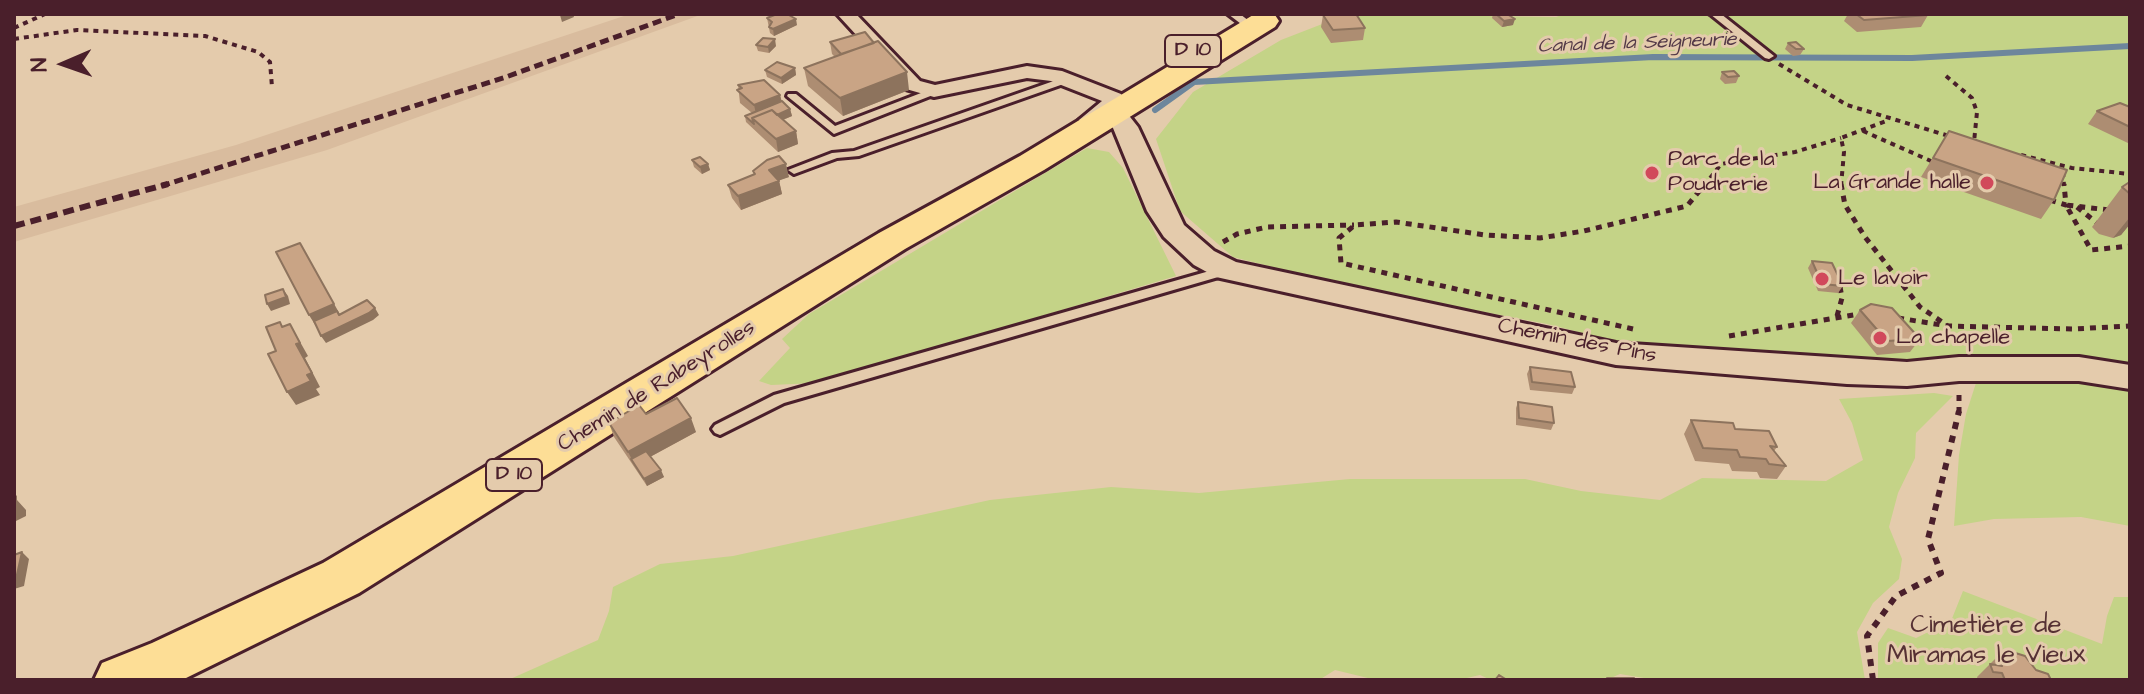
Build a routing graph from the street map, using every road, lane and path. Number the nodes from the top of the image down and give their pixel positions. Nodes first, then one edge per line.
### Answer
1 (45, 14) edge
2 (846, 14) edge
3 (1715, 14) edge
4 (1256, 21) edge
5 (14, 28) edge
6 (14, 39) edge
7 (1772, 58) joint
8 (1946, 76) dead end
9 (1068, 79) junction
10 (272, 87) dead end
11 (934, 91) junction
12 (792, 96) dead end
13 (1117, 108) junction
14 (1889, 120) junction
15 (1862, 130) junction
16 (1841, 138) junction
17 (1974, 142) junction
18 (1989, 146) edge
19 (2018, 154) edge
20 (1931, 161) edge
21 (2063, 166) junction
22 (794, 170) dead end
23 (2130, 174) edge
24 (2049, 200) edge
25 (2066, 205) junction
26 (2076, 206) junction
27 (2116, 211) dead end
28 (2097, 223) dead end
29 (1355, 225) junction
30 (892, 241) junction
31 (2130, 246) edge
32 (1199, 255) junction
33 (1227, 270) junction
34 (1838, 275) edge
35 (1867, 313) edge
36 (1837, 317) junction
37 (1893, 317) edge
38 (1948, 326) junction
39 (2130, 326) edge
40 (1640, 331) dead end
41 (1724, 336) dead end
42 (2130, 377) edge
43 (1959, 413) dead end
44 (720, 429) dead end
45 (121, 680) edge
46 (1873, 680) edge

1 - 5 path
2 - 11 street
3 - 7 lane
4 - 13 main road, Chemin de Rabeyrolles / D 10
4 - 13 main road, Chemin de Rabeyrolles / D 10
6 - 10 path
7 - 14 path
8 - 17 path
9 - 11 street
9 - 13 street
9 - 22 lane
11 - 12 lane
13 - 30 main road, Chemin de Rabeyrolles / D 10
13 - 30 main road, Chemin de Rabeyrolles / D 10
13 - 32 street, Chemin des Pins
14 - 15 path
14 - 17 path
15 - 16 path
15 - 20 path
16 - 29 path
16 - 38 path
17 - 18 path
19 - 21 path
21 - 23 path
21 - 25 path
24 - 25 path
25 - 26 path
25 - 31 path
26 - 27 path
26 - 28 path
29 - 32 path
29 - 40 path
30 - 45 main road, Chemin de Rabeyrolles / D 10
32 - 33 street, Chemin des Pins
33 - 42 street, Chemin des Pins
33 - 44 lane
34 - 36 path
35 - 36 path
36 - 41 path
37 - 38 path
38 - 39 path
43 - 46 path

